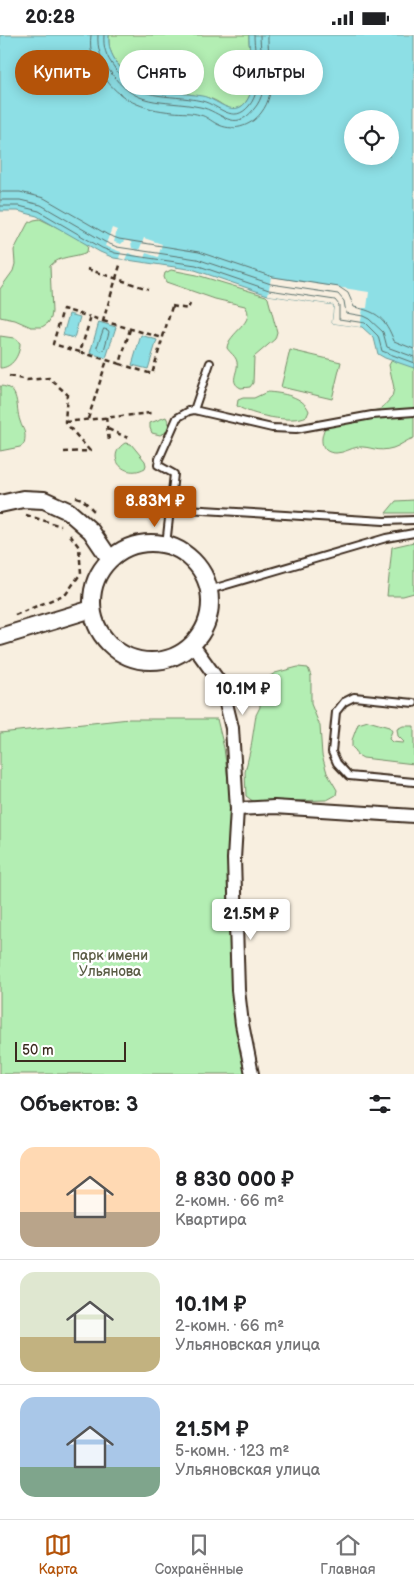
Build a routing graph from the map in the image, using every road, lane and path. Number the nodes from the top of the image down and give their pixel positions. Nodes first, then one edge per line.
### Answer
1 (121, 263) dead end
2 (87, 269) dead end
3 (116, 279) junction
4 (148, 289) dead end
5 (190, 304) dead end
6 (91, 317) junction
7 (103, 321) junction
8 (130, 329) junction
9 (163, 338) junction
10 (80, 352) junction
11 (107, 360) junction
12 (210, 363) dead end
13 (120, 364) junction
14 (9, 377) dead end
15 (194, 410) junction
16 (151, 413) dead end
17 (414, 413) edge
18 (106, 417) junction
19 (88, 419) junction
20 (65, 422) junction
21 (108, 429) junction
22 (128, 437) dead end
23 (109, 441) dead end
24 (64, 452) dead end
25 (0, 504) edge
26 (170, 509) junction
27 (24, 515) dead end
28 (414, 520) edge
29 (65, 528) dead end
30 (414, 533) edge
31 (70, 534) dead end
32 (166, 545) junction
33 (110, 559) junction
34 (209, 590) junction
35 (92, 609) junction
36 (7, 618) dead end
37 (0, 637) edge
38 (192, 644) junction
39 (414, 703) edge
40 (414, 783) edge
41 (237, 809) junction
42 (414, 816) edge
43 (252, 1074) edge

1 - 3 path
2 - 3 path
3 - 4 path
3 - 7 path
5 - 9 path
6 - 7 path
6 - 10 path
6 - 10 path
7 - 8 path
8 - 9 path
8 - 13 path
9 - 13 path
10 - 11 path
11 - 13 path
11 - 19 path
12 - 15 lane
14 - 20 path
15 - 17 lane
15 - 26 lane
16 - 18 path
18 - 19 path
18 - 21 path
19 - 20 path
20 - 24 path
21 - 22 path
21 - 23 path
25 - 33 street
26 - 28 lane
26 - 32 lane
27 - 29 path
30 - 34 lane
31 - 36 path
32 - 33 street
32 - 34 street
33 - 35 street
34 - 38 street
35 - 37 street
35 - 38 street
38 - 41 street
39 - 40 lane
41 - 42 street
41 - 43 street

